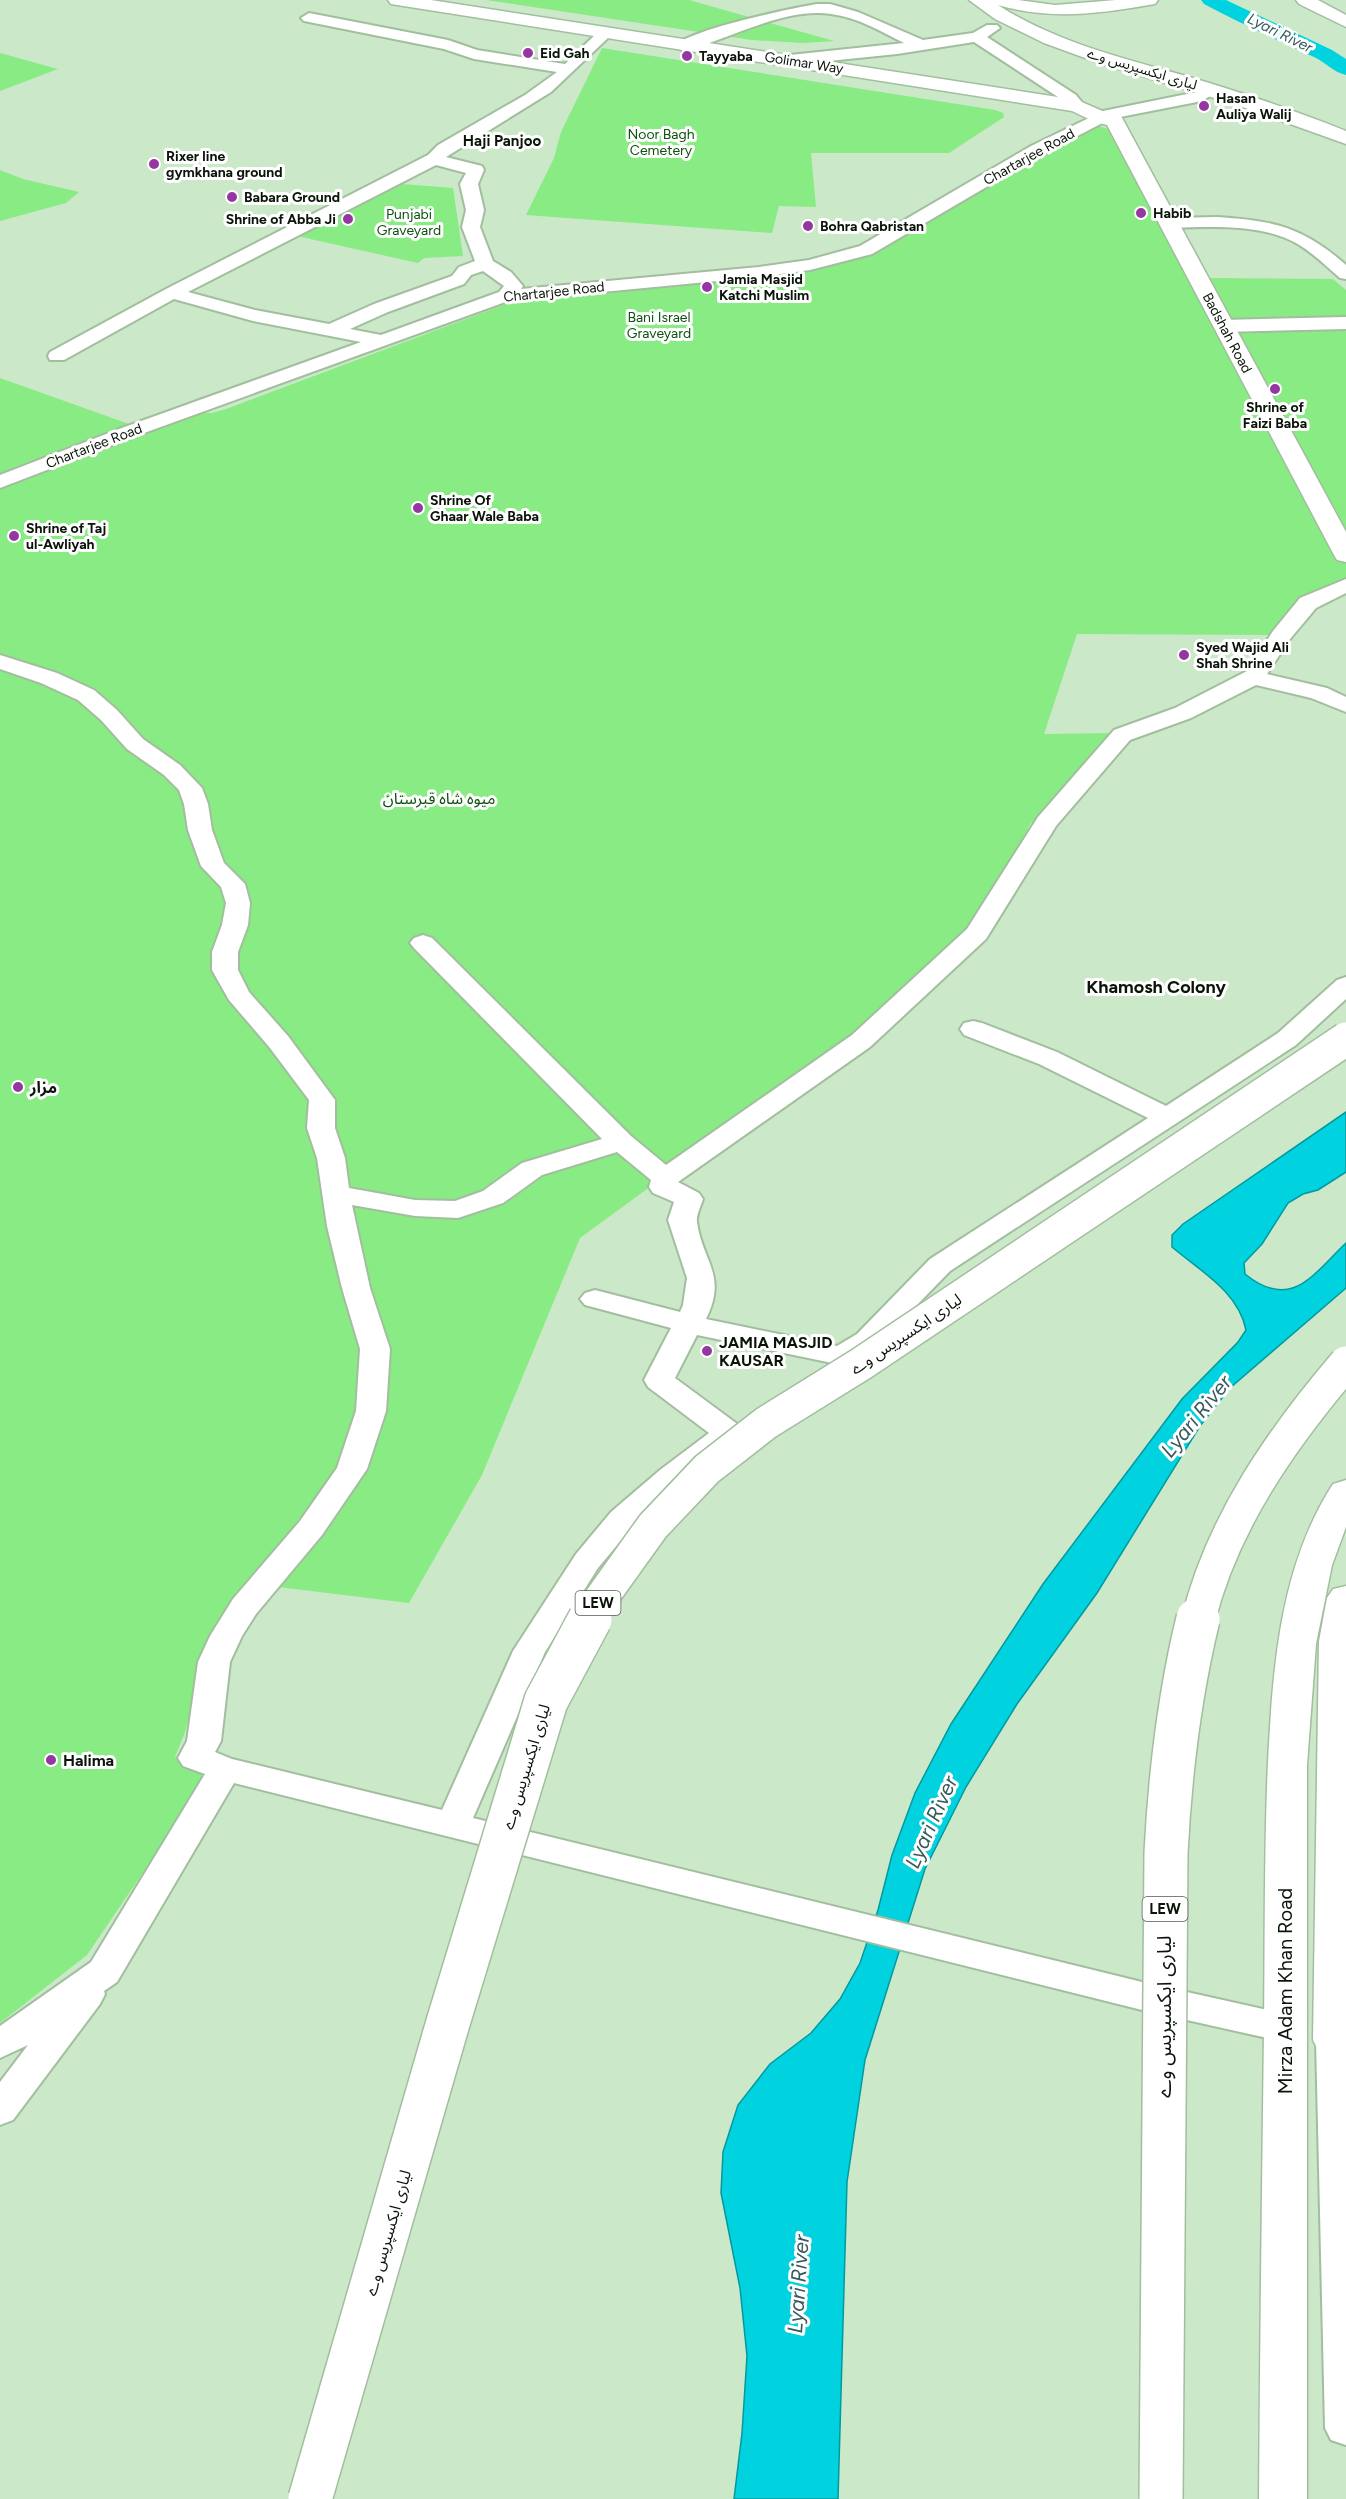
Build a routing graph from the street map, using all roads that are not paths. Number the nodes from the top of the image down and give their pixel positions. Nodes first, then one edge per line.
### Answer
1 (397, 0) edge
2 (962, 0) edge
3 (978, 0) edge
4 (1000, 0) edge
5 (1149, 0) edge
6 (1305, 0) edge
7 (309, 18) dead end
8 (1346, 22) edge
9 (992, 28) dead end
10 (605, 33) junction
11 (1034, 34) junction
12 (977, 37) junction
13 (920, 45) junction
14 (683, 46) junction
15 (790, 60) junction
16 (569, 69) junction
17 (1202, 96) dead end
18 (1077, 106) junction
19 (1101, 117) junction
20 (1346, 138) edge
21 (434, 159) junction
22 (1168, 222) junction
23 (485, 264) junction
24 (1346, 274) edge
25 (172, 293) junction
26 (505, 296) junction
27 (1346, 323) edge
28 (1223, 326) junction
29 (329, 331) junction
30 (381, 340) junction
31 (57, 356) dead end
32 (0, 482) edge
33 (1346, 555) edge
34 (1346, 585) edge
35 (0, 662) edge
36 (1252, 677) junction
37 (1346, 705) edge
38 (423, 943) dead end
39 (1346, 985) edge
40 (974, 1029) dead end
41 (1346, 1039) edge
42 (1167, 1117) junction
43 (621, 1142) junction
44 (665, 1178) junction
45 (336, 1194) junction
46 (595, 1299) dead end
47 (689, 1324) junction
48 (842, 1356) junction
49 (1346, 1363) edge
50 (729, 1433) junction
51 (1346, 1492) edge
52 (1346, 1598) edge
53 (225, 1769) junction
54 (453, 1824) junction
55 (104, 1972) junction
56 (1285, 2028) junction
57 (1340, 2041) edge
58 (0, 2044) edge
59 (0, 2110) edge
60 (1346, 2428) edge
61 (310, 2499) edge
62 (1161, 2499) edge
63 (1283, 2499) edge

1 - 10 main road, Golimar Way
2 - 11 main road
3 - 11 main road, لیاری ایکسپریس وے
4 - 5 main road
6 - 8 main road
7 - 16 street
9 - 12 street
10 - 14 main road, Golimar Way
10 - 16 street
11 - 20 main road, لیاری ایکسپریس وے
12 - 13 street
12 - 18 street
13 - 14 street
13 - 15 street
14 - 15 main road, Golimar Way
15 - 18 main road, Golimar Way
16 - 21 street
17 - 19 street, Chartarjee Road
18 - 19 main road, Golimar Way
19 - 22 main road, Badshah Road
19 - 26 street, Chartarjee Road
21 - 23 street
21 - 25 street
22 - 24 street
22 - 28 main road, Badshah Road
23 - 26 street
23 - 29 street
25 - 29 street
25 - 31 street
26 - 30 street, Chartarjee Road
27 - 28 street
28 - 33 main road, Badshah Road
29 - 30 street
30 - 32 street, Chartarjee Road
34 - 36 street
35 - 45 street
36 - 37 street
36 - 44 street
38 - 43 street
39 - 42 street
40 - 42 street
41 - 61 main road, لیاری ایکسپریس وے / LEW, bridge
42 - 48 street
43 - 44 street
43 - 45 street
44 - 47 street
45 - 53 street
46 - 47 street
47 - 48 street
47 - 50 street
48 - 50 street
49 - 62 main road, لیاری ایکسپریس وے / LEW, bridge
50 - 54 street
51 - 56 main road, Mirza Adam Khan Road
52 - 57 main road
53 - 54 street
53 - 55 street
54 - 56 street
55 - 58 street
55 - 59 street
56 - 57 main road
56 - 63 main road, Mirza Adam Khan Road
57 - 60 street

